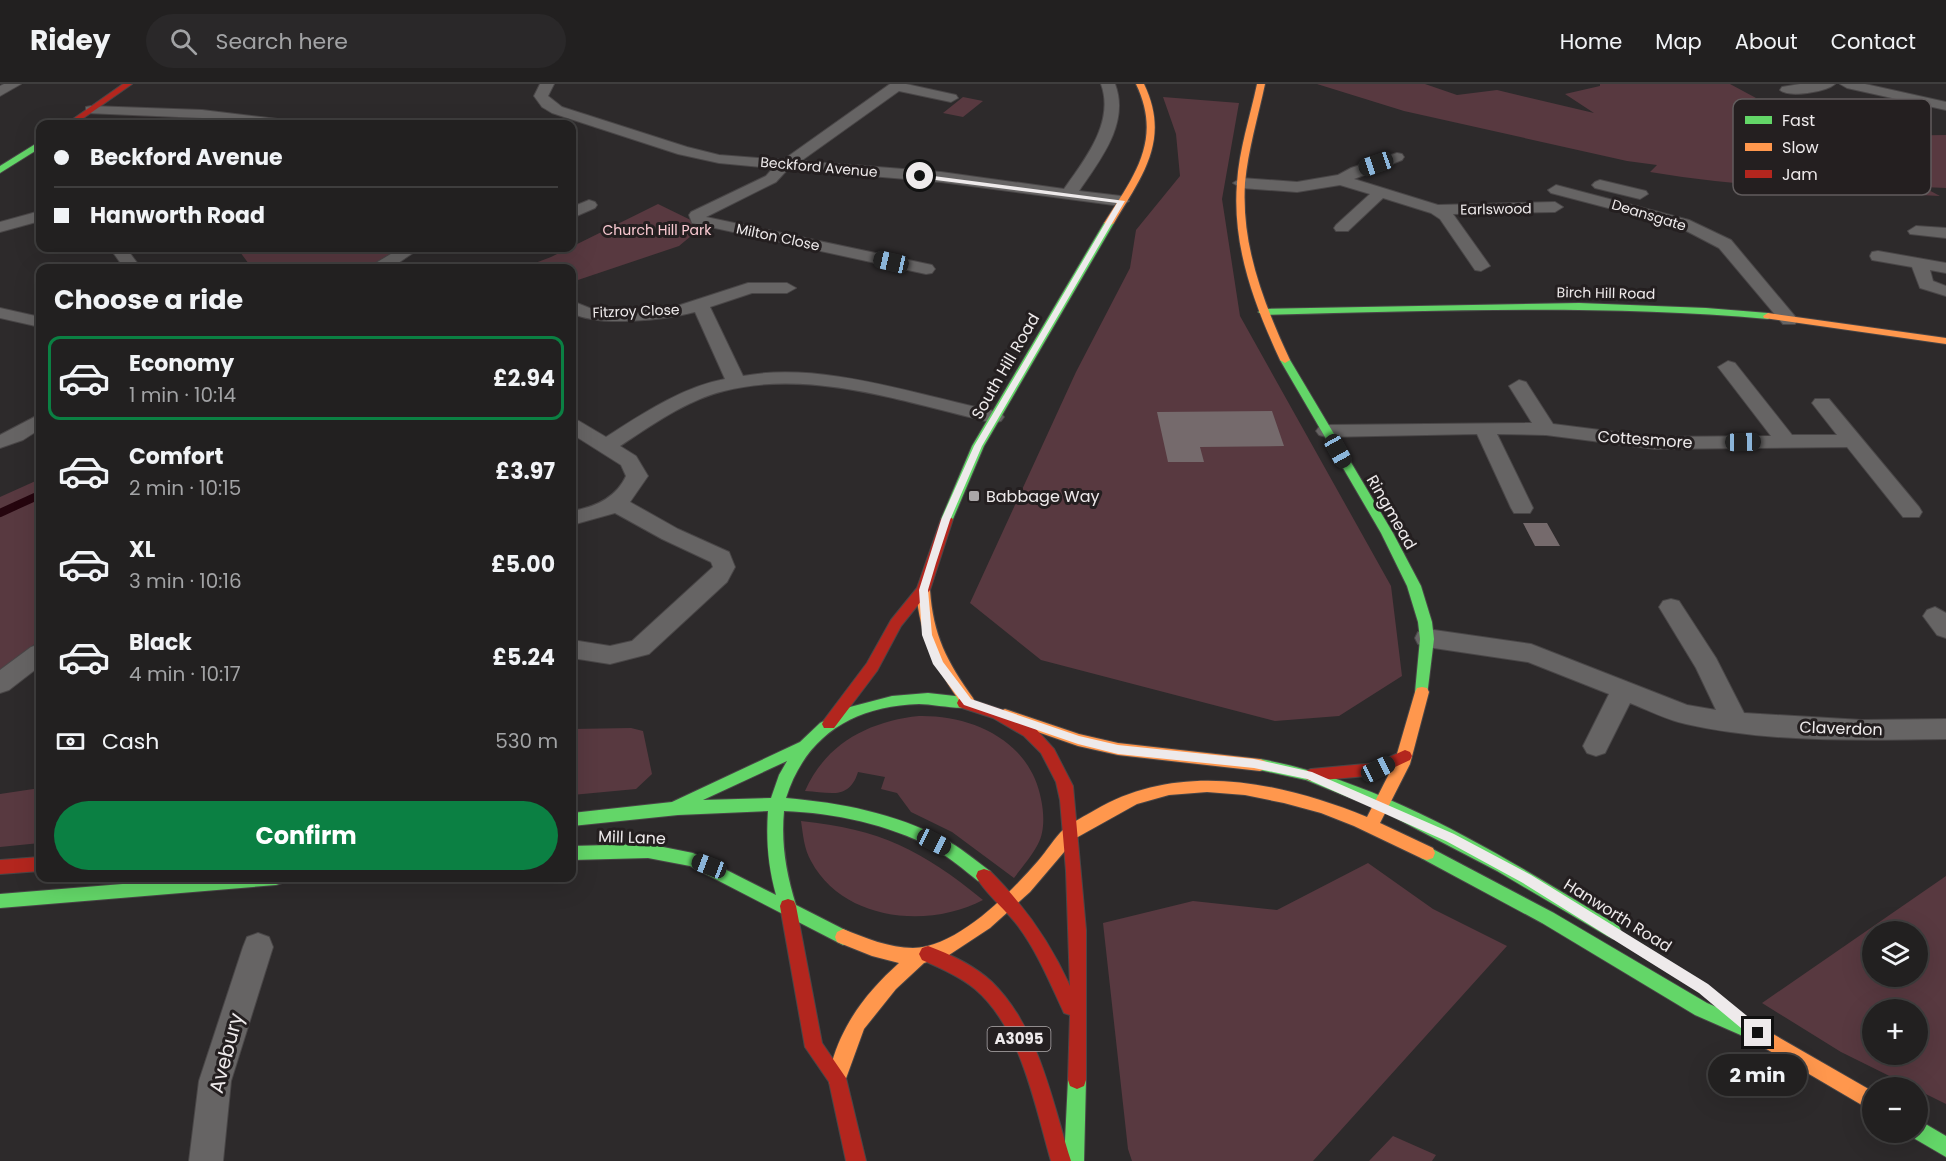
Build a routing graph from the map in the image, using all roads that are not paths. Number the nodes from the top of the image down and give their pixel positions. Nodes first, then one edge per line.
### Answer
1 (14, 84) edge
2 (128, 84) edge
3 (547, 84) edge
4 (1108, 84) edge
5 (1140, 84) edge
6 (1261, 84) edge
7 (1828, 84) edge
8 (1847, 84) edge
9 (897, 85) edge
10 (1787, 90) dead end
11 (0, 92) edge
12 (951, 98) dead end
13 (1914, 99) edge
14 (1931, 103) edge
15 (1946, 106) edge
16 (91, 110) junction
17 (76, 120) edge
18 (223, 120) edge
19 (36, 148) edge
20 (1397, 157) dead end
21 (785, 164) junction
22 (0, 170) edge
23 (1341, 180) junction
24 (1241, 183) junction
25 (1556, 190) dead end
26 (1381, 192) junction
27 (1640, 194) dead end
28 (1068, 195) junction
29 (1579, 195) junction
30 (1121, 201) junction
31 (1555, 207) dead end
32 (1437, 210) junction
33 (36, 217) edge
34 (0, 227) edge
35 (1342, 228) dead end
36 (1916, 231) dead end
37 (1946, 233) edge
38 (406, 252) edge
39 (1878, 256) dead end
40 (386, 264) edge
41 (1920, 264) junction
42 (1481, 266) dead end
43 (1946, 268) edge
44 (926, 269) dead end
45 (787, 288) dead end
46 (1946, 291) edge
47 (702, 306) junction
48 (576, 308) edge
49 (1263, 312) junction
50 (0, 313) edge
51 (1789, 320) junction
52 (36, 321) edge
53 (1946, 341) edge
54 (1728, 368) dead end
55 (736, 382) junction
56 (1519, 386) dead end
57 (1822, 403) dead end
58 (994, 417) junction
59 (36, 424) edge
60 (576, 427) edge
61 (1484, 428) junction
62 (1546, 429) junction
63 (1326, 431) junction
64 (1853, 441) junction
65 (0, 442) edge
66 (1787, 442) junction
67 (606, 446) junction
68 (615, 503) junction
69 (1522, 508) dead end
70 (1911, 512) dead end
71 (576, 517) edge
72 (923, 590) junction
73 (1671, 607) dead end
74 (1427, 638) junction
75 (576, 650) edge
76 (36, 655) edge
77 (0, 683) edge
78 (1623, 691) junction
79 (968, 702) junction
80 (1004, 715) junction
81 (1736, 723) junction
82 (830, 724) junction
83 (1946, 729) edge
84 (1596, 746) dead end
85 (802, 747) junction
86 (1405, 756) junction
87 (1308, 775) junction
88 (1380, 805) junction
89 (777, 807) junction
90 (666, 811) junction
91 (576, 819) edge
92 (1371, 826) junction
93 (1070, 833) junction
94 (576, 853) edge
95 (36, 864) edge
96 (0, 867) edge
97 (226, 882) edge
98 (0, 900) edge
99 (1011, 900) junction
100 (788, 906) junction
101 (1623, 937) dead end
102 (258, 947) dead end
103 (924, 954) junction
104 (1722, 1004) dead end
105 (1758, 1033) junction
106 (1078, 1044) junction
107 (837, 1078) junction
108 (1862, 1096) edge
109 (1928, 1136) edge
110 (1946, 1147) edge
111 (206, 1161) edge
112 (856, 1161) edge
113 (1061, 1161) edge
114 (1074, 1161) edge

1 - 11 street
2 - 16 street
3 - 21 street, Beckford Avenue
4 - 28 street
5 - 30 street, South Hill Road
6 - 24 street, Ringmead
7 - 10 street
8 - 13 street
9 - 12 street
9 - 21 street
14 - 15 street
16 - 17 street
16 - 18 street
19 - 22 street
20 - 23 street, Earlswood
21 - 28 street, Beckford Avenue
21 - 44 street, Milton Close
23 - 24 street, Earlswood
23 - 26 street, Earlswood
24 - 49 street, Ringmead
25 - 29 street, Deansgate
26 - 32 street, Earlswood
26 - 35 street
27 - 29 street, Deansgate
28 - 30 street, Beckford Avenue
29 - 51 street, Deansgate
30 - 58 street, South Hill Road
31 - 32 street, Earlswood
32 - 42 street, Earlswood
33 - 34 street
36 - 37 street
38 - 40 street
39 - 41 street
41 - 43 street
41 - 46 street
45 - 47 street, Fitzroy Close
47 - 48 street, Fitzroy Close
47 - 55 street, Fitzroy Close
49 - 51 street, Birch Hill Road
49 - 63 street, Ringmead
50 - 52 street
51 - 53 street, Birch Hill Road
54 - 66 street
55 - 58 street
55 - 67 street
56 - 62 street
57 - 64 street
58 - 72 street, South Hill Road
59 - 65 street
60 - 67 street
61 - 62 street, Cottesmore
61 - 63 street, Cottesmore
61 - 69 street
62 - 66 street, Cottesmore
63 - 74 street, Ringmead
64 - 66 street, Cottesmore
64 - 70 street
67 - 68 street
68 - 71 street
68 - 75 street
72 - 79 street
72 - 82 street, South Hill Road
73 - 81 street
74 - 78 street, Claverdon
74 - 86 street, Ringmead
76 - 77 street
78 - 81 street, Claverdon
78 - 84 street
79 - 80 street, Hanworth Road
79 - 82 street, Hanworth Road
80 - 87 street, Hanworth Road
80 - 93 street
81 - 83 street, Claverdon
82 - 85 street
85 - 89 street
85 - 90 street, Mill Lane / A3095
86 - 87 street
86 - 88 street, Ringmead
87 - 88 street, Hanworth Road
88 - 92 street, Ringmead
88 - 101 street, Hanworth Road
89 - 90 street, Mill Lane / A3095
89 - 99 street, A3095
89 - 100 street
90 - 91 street, Mill Lane / A3095
92 - 93 street
92 - 105 street
93 - 99 street
93 - 106 street, A3095
94 - 100 street, Mill Lane
95 - 96 street
97 - 98 street
99 - 103 street
99 - 106 street, A3095
100 - 103 street, Mill Lane
100 - 107 street
102 - 111 street, Avebury
103 - 107 street
103 - 113 street, A3095
104 - 105 street
105 - 108 street
106 - 114 street, A3095
107 - 112 street
109 - 110 street

